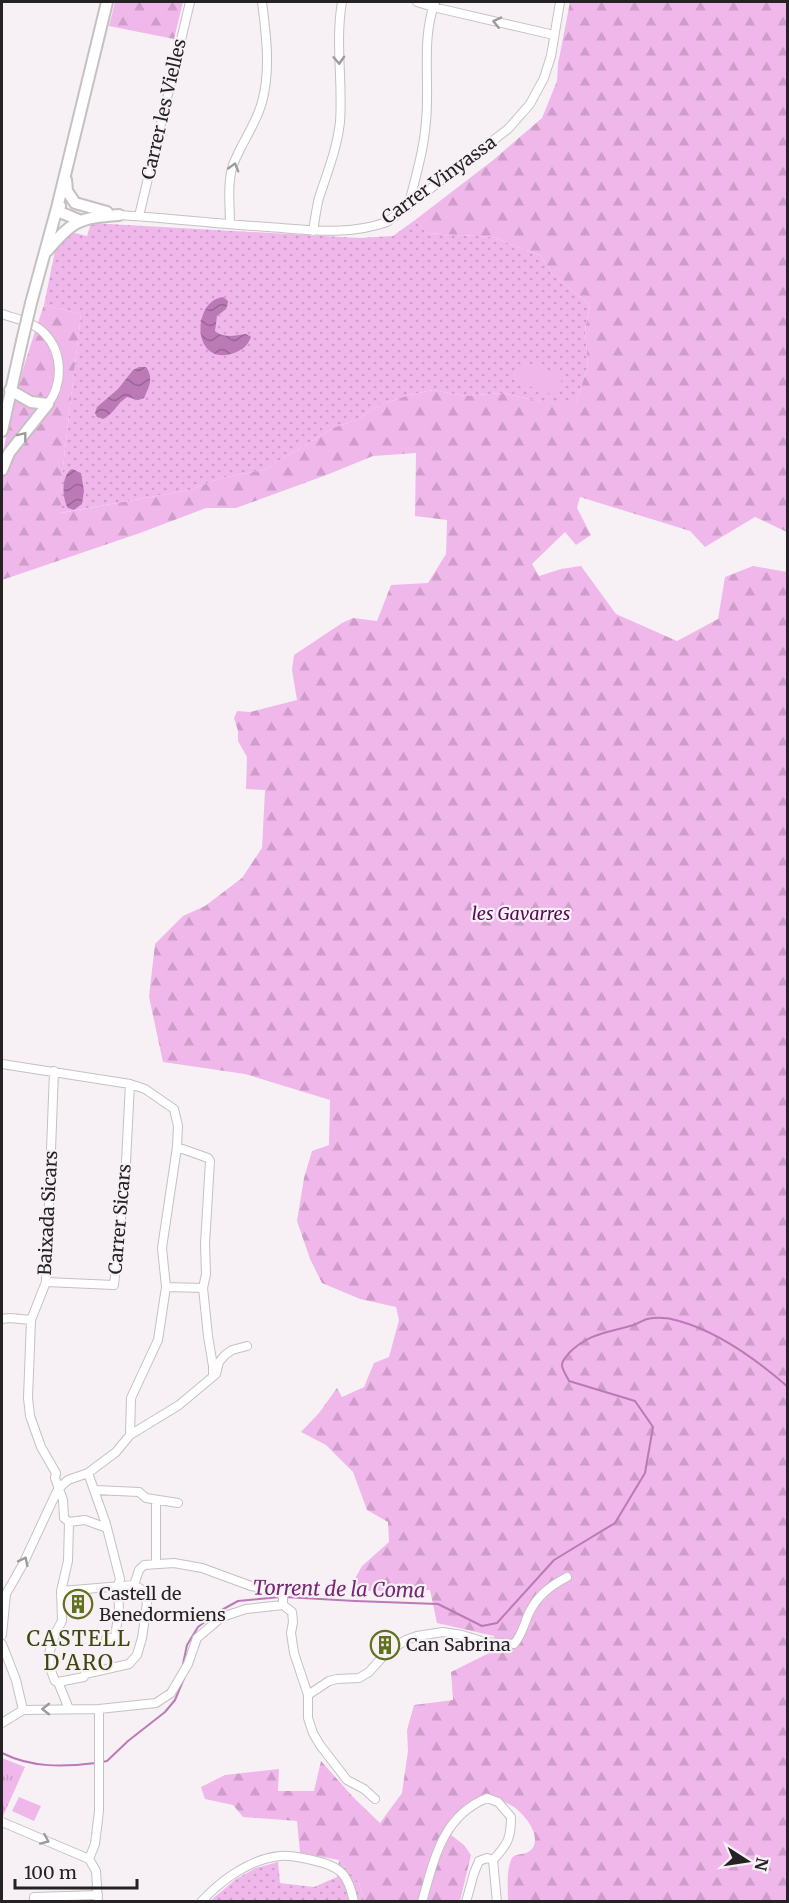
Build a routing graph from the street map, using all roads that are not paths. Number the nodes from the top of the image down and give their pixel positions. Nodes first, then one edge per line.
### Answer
1 (107, 2) edge
2 (190, 2) edge
3 (262, 2) edge
4 (342, 2) edge
5 (417, 2) edge
6 (560, 2) edge
7 (434, 4) edge
8 (554, 35) junction
9 (65, 176) junction
10 (75, 203) junction
11 (408, 207) junction
12 (57, 208) junction
13 (119, 215) junction
14 (138, 216) junction
15 (79, 220) junction
16 (230, 225) junction
17 (313, 231) junction
18 (45, 254) junction
19 (2, 314) edge
20 (10, 390) junction
21 (48, 404) junction
22 (2, 431) edge
23 (2, 470) edge
24 (2, 1064) edge
25 (54, 1071) junction
26 (130, 1084) junction
27 (177, 1147) junction
28 (46, 1282) junction
29 (166, 1287) junction
30 (203, 1288) junction
31 (4, 1317) edge
32 (31, 1320) junction
33 (247, 1346) dead end
34 (213, 1378) junction
35 (130, 1435) junction
36 (56, 1473) junction
37 (88, 1473) junction
38 (68, 1480) junction
39 (58, 1490) junction
40 (95, 1490) junction
41 (156, 1500) junction
42 (178, 1503) dead end
43 (69, 1522) junction
44 (107, 1528) junction
45 (156, 1564) junction
46 (567, 1577) dead end
47 (134, 1585) junction
48 (118, 1586) junction
49 (61, 1591) junction
50 (283, 1604) junction
51 (2, 1635) edge
52 (106, 1639) dead end
53 (2, 1644) edge
54 (58, 1682) junction
55 (308, 1695) junction
56 (69, 1709) junction
57 (99, 1709) junction
58 (23, 1710) junction
59 (2, 1723) edge
60 (375, 1799) dead end
61 (2, 1822) edge
62 (89, 1858) junction
63 (493, 1860) junction
64 (98, 1898) edge
65 (34, 1902) edge
66 (201, 1902) edge
67 (354, 1902) edge
68 (423, 1902) edge
69 (466, 1902) edge
70 (497, 1902) edge

1 - 9 street
2 - 14 street, Carrer les Vielles
16 -> 3 street
4 -> 17 street
5 - 7 street
6 - 8 street, Carrer Vinyassa
8 -> 7 street
7 - 11 street
8 - 11 street, Carrer Vinyassa
9 - 10 street
9 - 12 street
10 - 12 street
10 - 13 street
11 - 17 street, Carrer Vinyassa
12 - 15 street
12 - 18 street
13 - 14 street, Carrer Vinyassa
13 - 15 street
14 - 16 street, Carrer Vinyassa
15 - 18 street
16 - 17 street, Carrer Vinyassa
18 - 20 street, bridge
19 - 21 street
20 - 21 street
20 - 22 street
23 -> 21 street
24 - 25 street
25 - 26 street
25 - 28 street, Baixada Sicars
26 - 27 street
26 - 28 street, Carrer Sicars
27 - 29 street
27 - 30 street
28 - 32 street, Baixada Sicars
29 - 30 street
29 - 35 street
30 - 34 street
31 - 32 street
32 - 36 street, Baixada Sicars
33 - 34 street
34 - 35 street
35 - 37 street
36 - 38 street
36 - 39 street, Baixada Sicars
37 - 38 street
37 - 40 street
38 - 39 street
39 - 43 street, Baixada Sicars
51 -> 39 street
40 - 41 street
40 - 44 street
41 - 42 street
41 - 45 street
43 - 44 street
43 - 49 street, Baixada Sicars
44 - 48 street
45 - 47 street
45 - 50 street
46 - 55 street
47 - 48 street
47 - 54 street
48 - 49 street
48 - 52 street
49 - 54 street, Baixada Sicars
50 - 55 street
50 - 57 street
53 - 58 street
54 - 56 street, Baixada Sicars
55 - 60 street
56 - 57 street
56 -> 58 street
57 - 62 street
58 - 59 street
61 -> 62 street
62 - 64 street
63 - 68 street
63 - 69 street
63 - 70 street
64 - 65 street
66 - 67 street

